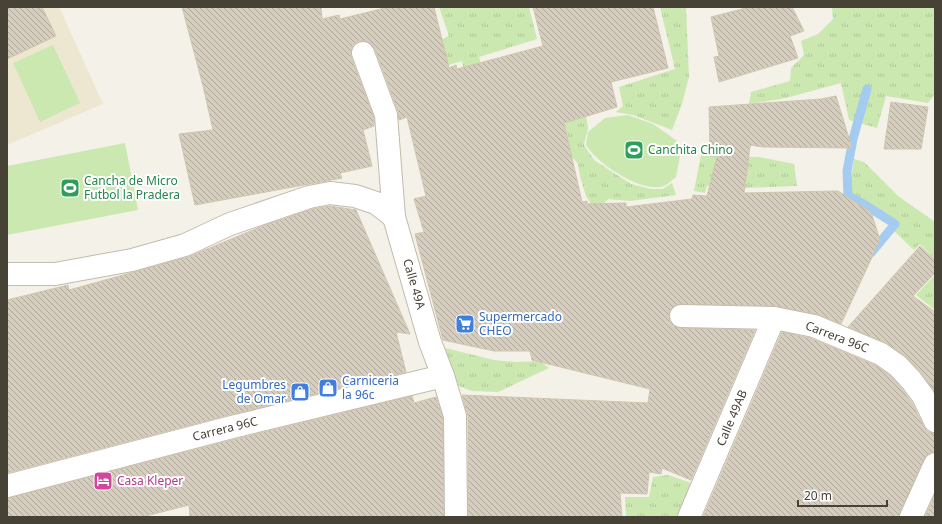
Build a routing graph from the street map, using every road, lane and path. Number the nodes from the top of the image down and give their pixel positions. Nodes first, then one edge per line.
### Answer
1 (363, 53) dead end
2 (394, 217) junction
3 (7, 274) edge
4 (681, 316) dead end
5 (774, 318) junction
6 (443, 376) junction
7 (935, 421) edge
8 (935, 464) edge
9 (7, 486) edge
10 (456, 517) edge
11 (689, 517) edge
12 (911, 517) edge

1 - 2 street, Calle 49A
2 - 3 street
2 - 6 street, Calle 49A
4 - 5 street, Carrera 96C
5 - 7 street, Carrera 96C
5 - 11 street, Calle 49AB
6 - 9 street, Carrera 96C
6 - 10 street, Calle 49A
8 - 12 street

